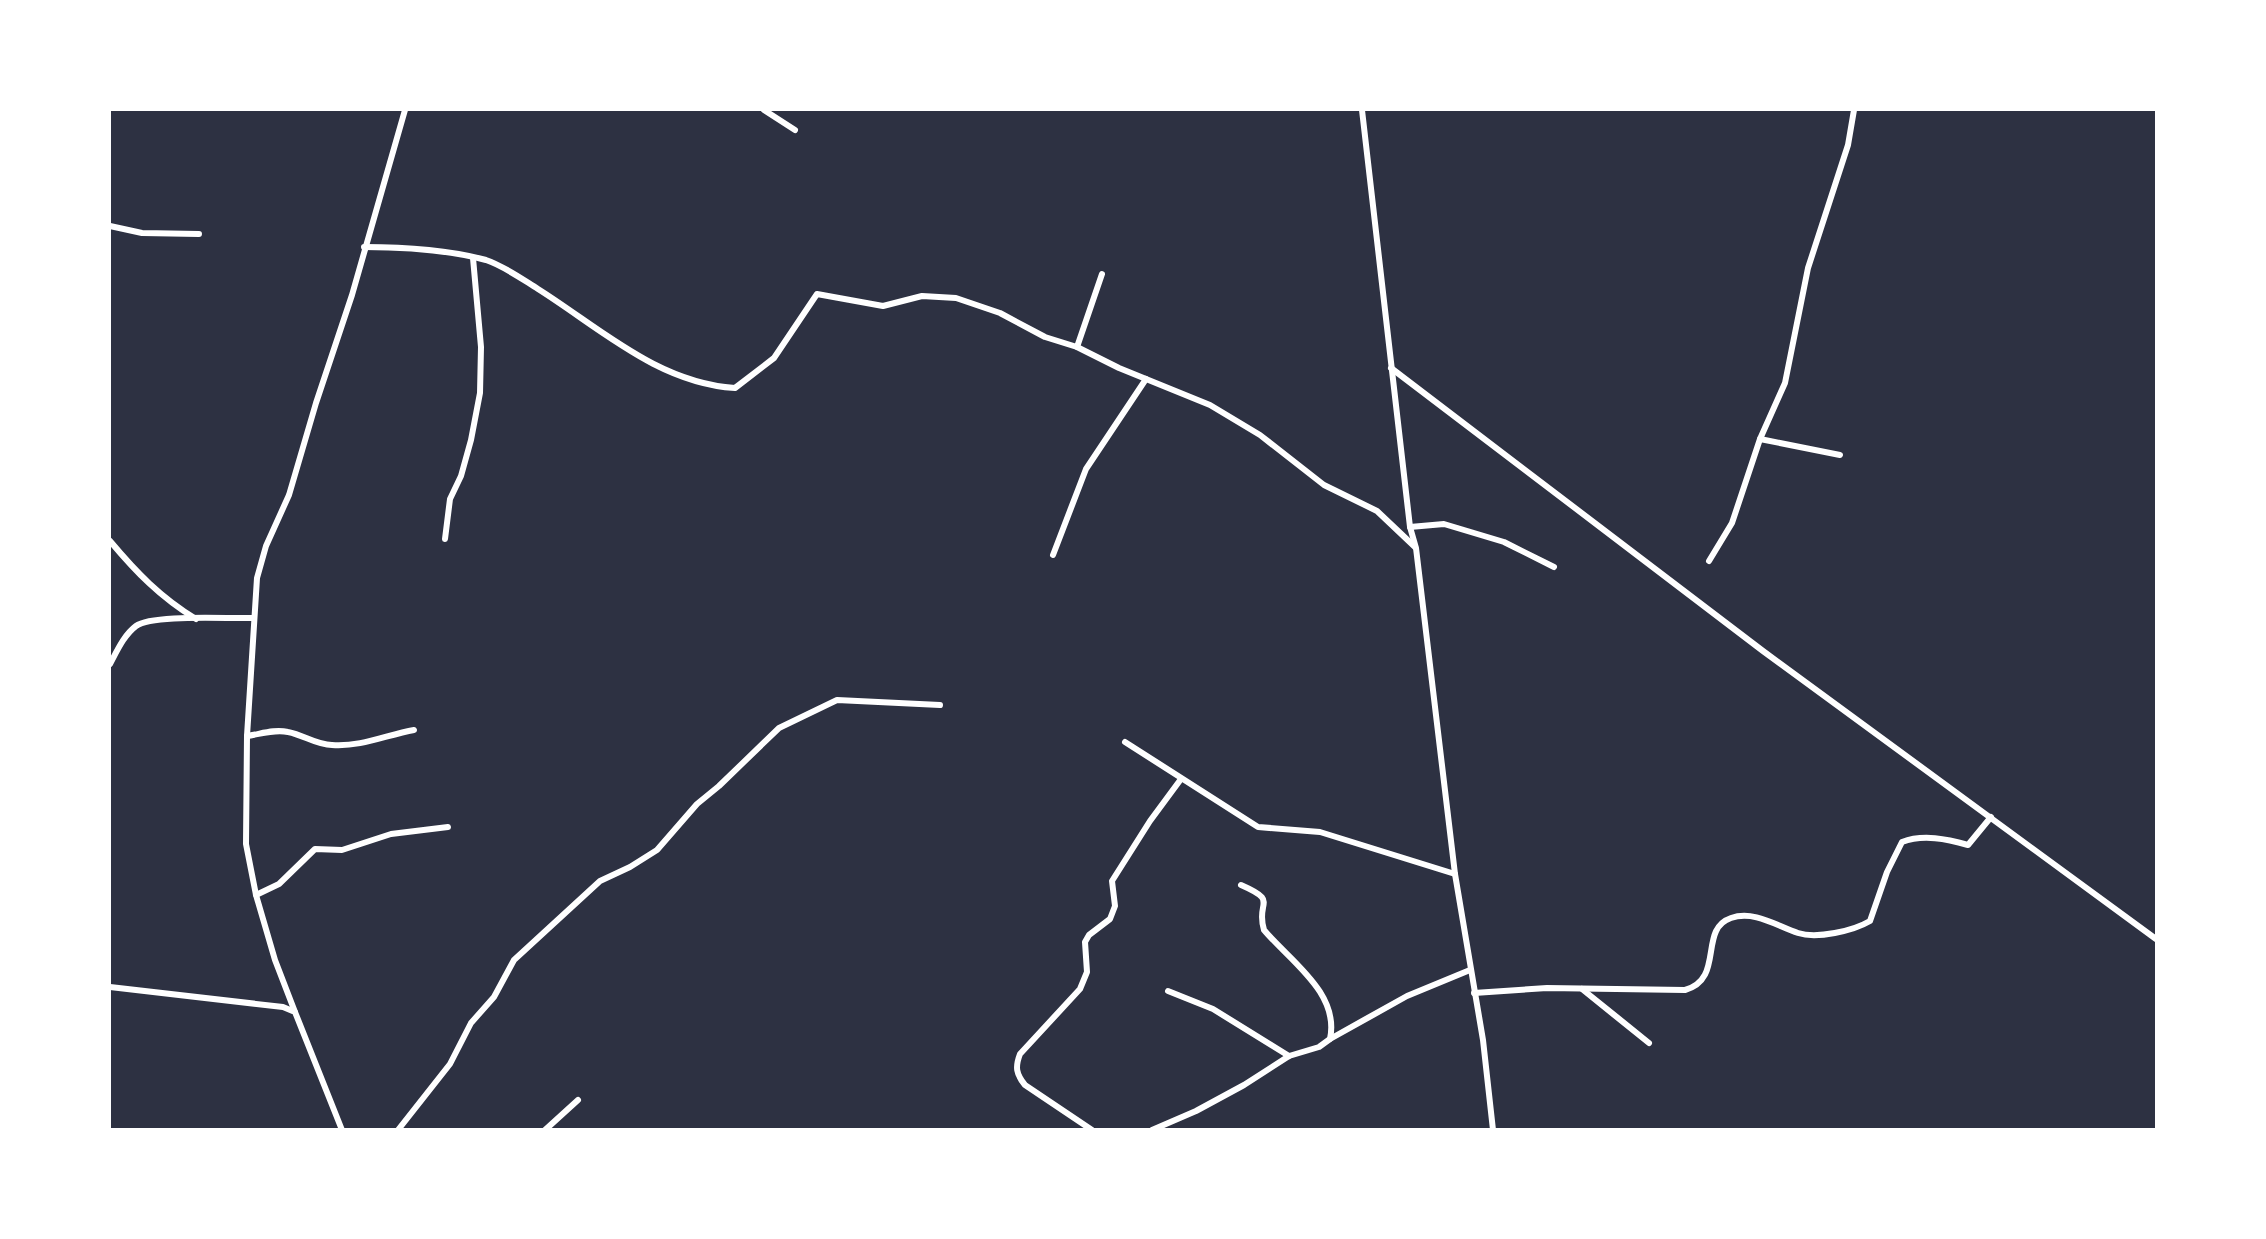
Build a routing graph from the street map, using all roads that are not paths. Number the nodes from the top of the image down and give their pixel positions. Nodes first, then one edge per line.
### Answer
1 (405, 110) edge
2 (764, 110) edge
3 (1362, 110) edge
4 (1854, 110) edge
5 (795, 130) dead end
6 (110, 226) edge
7 (199, 234) dead end
8 (364, 247) junction
9 (472, 258) junction
10 (1102, 274) dead end
11 (1077, 347) junction
12 (1392, 368) junction
13 (1146, 379) junction
14 (1760, 439) junction
15 (1840, 455) dead end
16 (1410, 527) junction
17 (445, 538) dead end
18 (110, 541) edge
19 (1416, 548) junction
20 (1053, 555) dead end
21 (1709, 561) dead end
22 (1554, 567) dead end
23 (252, 618) junction
24 (196, 619) junction
25 (110, 664) edge
26 (940, 705) dead end
27 (414, 730) dead end
28 (247, 736) junction
29 (1125, 742) dead end
30 (1181, 779) junction
31 (1991, 817) junction
32 (448, 827) dead end
33 (1455, 874) junction
34 (1241, 885) dead end
35 (256, 895) junction
36 (2157, 939) edge
37 (1470, 970) junction
38 (110, 987) edge
39 (1582, 989) junction
40 (1168, 991) dead end
41 (1474, 993) junction
42 (295, 1012) junction
43 (1330, 1040) junction
44 (1649, 1043) dead end
45 (1289, 1056) junction
46 (578, 1100) dead end
47 (342, 1130) edge
48 (398, 1130) edge
49 (544, 1130) edge
50 (1092, 1130) edge
51 (1152, 1130) edge
52 (1493, 1130) edge

1 - 8 street
2 - 5 street
3 - 12 street
4 - 14 street
6 - 7 street
8 - 9 street
8 - 23 street
9 - 11 street
9 - 17 street
10 - 11 street
11 - 13 street
12 - 16 street
12 - 31 street
13 - 19 street
13 - 20 street
14 - 15 street
14 - 21 street
16 - 19 street
16 - 22 street
18 - 24 street
19 - 33 street
23 - 24 street
23 - 28 street
24 - 25 street
26 - 48 street
27 - 28 street
28 - 35 street
29 - 30 street
30 - 33 street
30 - 50 street
31 - 36 street
31 - 39 street
32 - 35 street
33 - 37 street
34 - 43 street
35 - 42 street
37 - 41 street
37 - 43 street
38 - 42 street
39 - 41 street
39 - 44 street
40 - 45 street
41 - 52 street
42 - 47 street
43 - 45 street
45 - 51 street
46 - 49 street

